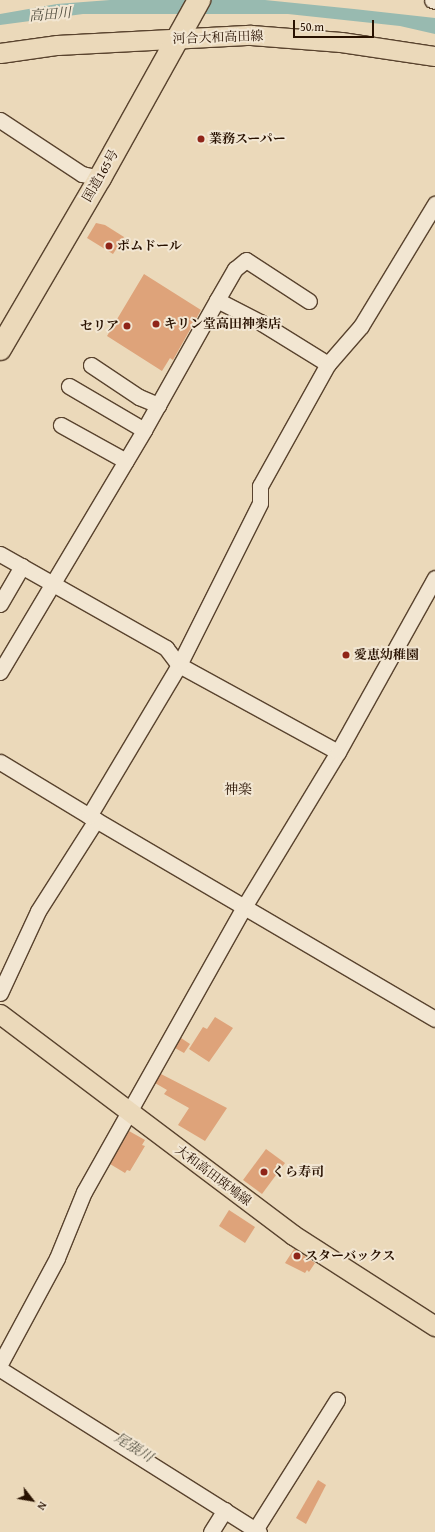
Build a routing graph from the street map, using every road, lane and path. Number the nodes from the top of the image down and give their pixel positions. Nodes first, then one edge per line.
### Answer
1 (199, 0) edge
2 (432, 0) edge
3 (435, 1) edge
4 (181, 35) junction
5 (0, 53) edge
6 (435, 56) edge
7 (0, 120) edge
8 (100, 178) junction
9 (435, 204) edge
10 (217, 300) junction
11 (309, 301) dead end
12 (0, 349) edge
13 (328, 364) junction
14 (91, 365) dead end
15 (68, 386) dead end
16 (158, 405) junction
17 (61, 425) dead end
18 (144, 430) junction
19 (126, 461) junction
20 (0, 554) edge
21 (22, 566) junction
22 (435, 578) edge
23 (53, 583) junction
24 (0, 604) edge
25 (179, 665) junction
26 (0, 672) edge
27 (338, 752) junction
28 (0, 762) edge
29 (93, 818) junction
30 (244, 907) junction
31 (0, 993) edge
32 (0, 1014) edge
33 (435, 1019) edge
34 (129, 1113) junction
35 (435, 1326) edge
36 (1, 1363) edge
37 (337, 1400) dead end
38 (225, 1510) junction
39 (258, 1527) edge
40 (211, 1532) edge

1 - 4 highway, 国道165号
2 - 3 street
4 - 5 main road, 河合大和高田線
4 - 6 main road, 河合大和高田線
4 - 8 highway, 国道165号
7 - 8 street
8 - 12 highway, 国道165号
9 - 13 street
10 - 11 street
10 - 13 street
10 - 16 street
13 - 25 street
14 - 16 street
15 - 18 street
16 - 18 street
17 - 19 street
18 - 19 street
19 - 23 street
20 - 21 street
21 - 23 street
21 - 24 street
22 - 27 street
23 - 25 street
23 - 26 street
25 - 27 street
25 - 29 street
27 - 30 street
28 - 29 street
29 - 30 street
29 - 31 street
30 - 33 street
30 - 34 street
32 - 34 main road, 大和高田斑鳩線
34 - 35 main road, 大和高田斑鳩線
34 - 36 street
36 - 38 street
37 - 39 street
38 - 39 street
38 - 40 street

